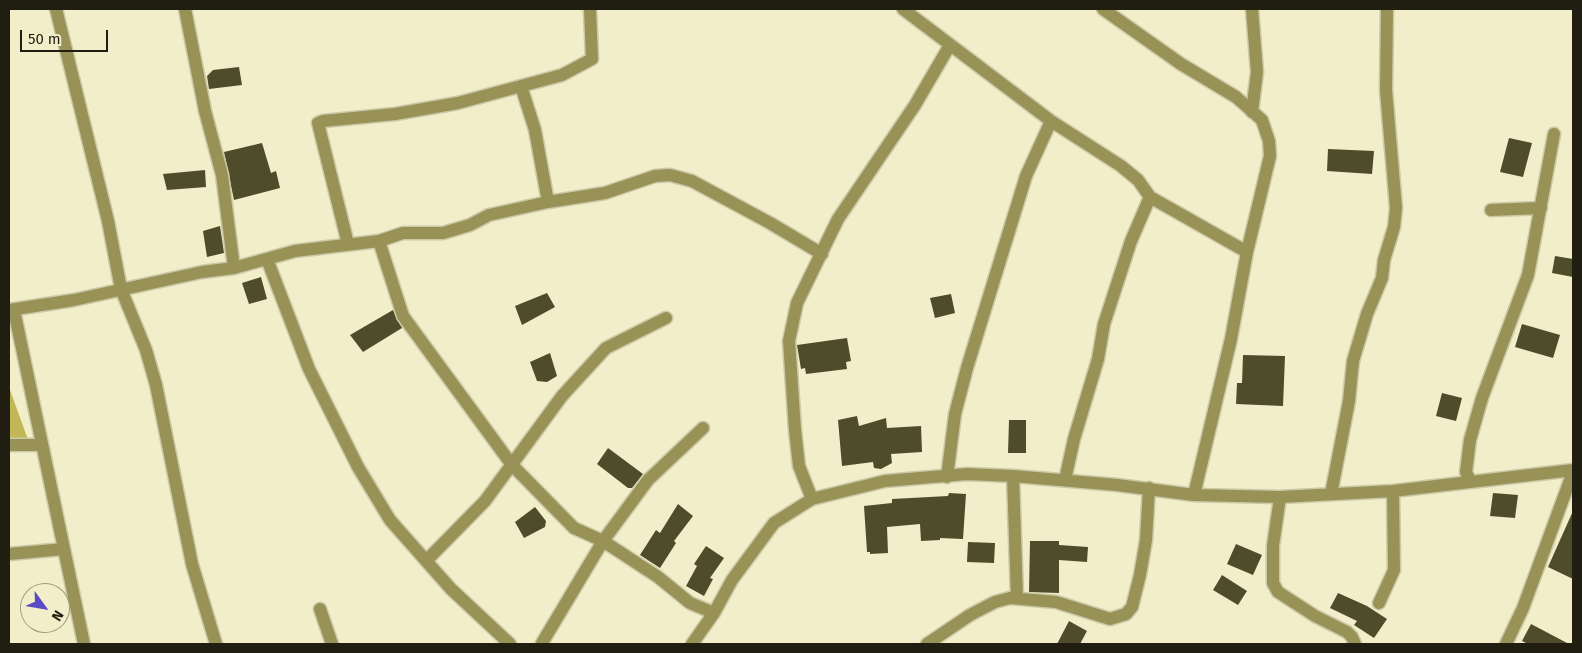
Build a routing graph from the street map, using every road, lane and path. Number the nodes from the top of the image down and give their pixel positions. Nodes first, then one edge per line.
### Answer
1 (56, 9) edge
2 (185, 9) edge
3 (590, 9) edge
4 (903, 9) edge
5 (1103, 9) edge
6 (1252, 9) edge
7 (1387, 9) edge
8 (950, 45) junction
9 (521, 86) junction
10 (1252, 112) junction
11 (1051, 121) junction
12 (1554, 134) dead end
13 (1150, 197) junction
14 (548, 202) junction
15 (1542, 208) junction
16 (1490, 210) dead end
17 (379, 241) junction
18 (348, 244) junction
19 (1247, 252) junction
20 (822, 254) junction
21 (267, 259) junction
22 (234, 268) junction
23 (121, 289) junction
24 (11, 310) edge
25 (666, 318) dead end
26 (704, 428) dead end
27 (9, 445) edge
28 (41, 445) junction
29 (512, 466) junction
30 (1573, 471) edge
31 (1013, 476) junction
32 (947, 477) junction
33 (1064, 480) junction
34 (1470, 481) junction
35 (1149, 488) junction
36 (1393, 491) junction
37 (1331, 494) junction
38 (1194, 495) junction
39 (1280, 497) junction
40 (812, 499) junction
41 (603, 541) junction
42 (64, 549) junction
43 (9, 554) edge
44 (426, 561) junction
45 (1017, 598) junction
46 (1379, 603) dead end
47 (320, 609) dead end
48 (714, 613) junction
49 (84, 644) edge
50 (216, 644) edge
51 (332, 644) edge
52 (510, 644) edge
53 (543, 644) edge
54 (692, 644) edge
55 (927, 644) edge
56 (1355, 644) edge
57 (1506, 644) edge

1 - 23 street
2 - 22 street
3 - 9 street
4 - 8 street
5 - 10 street
6 - 10 street
7 - 37 street
8 - 11 street
8 - 20 street
9 - 14 street
9 - 18 street
10 - 19 street
11 - 13 street
11 - 32 street
12 - 15 street
13 - 19 street
13 - 33 street
14 - 17 street
14 - 20 street
15 - 16 street
15 - 34 street
17 - 18 street
17 - 29 street
18 - 21 street
19 - 38 street
20 - 40 street
21 - 22 street
21 - 44 street
22 - 23 street
23 - 24 street
23 - 50 street
24 - 28 street
25 - 29 street
26 - 41 street
27 - 28 street
28 - 42 street
29 - 41 street
29 - 44 street
30 - 34 street
30 - 57 street
31 - 32 street
31 - 33 street
31 - 45 street
32 - 40 street
33 - 35 street
34 - 36 street
35 - 38 street
35 - 45 street
36 - 37 street
36 - 46 street
37 - 39 street
38 - 39 street
39 - 56 street
40 - 48 street
41 - 48 street
41 - 53 street
42 - 43 street
42 - 49 street
44 - 52 street
45 - 55 street
47 - 51 street
48 - 54 street

